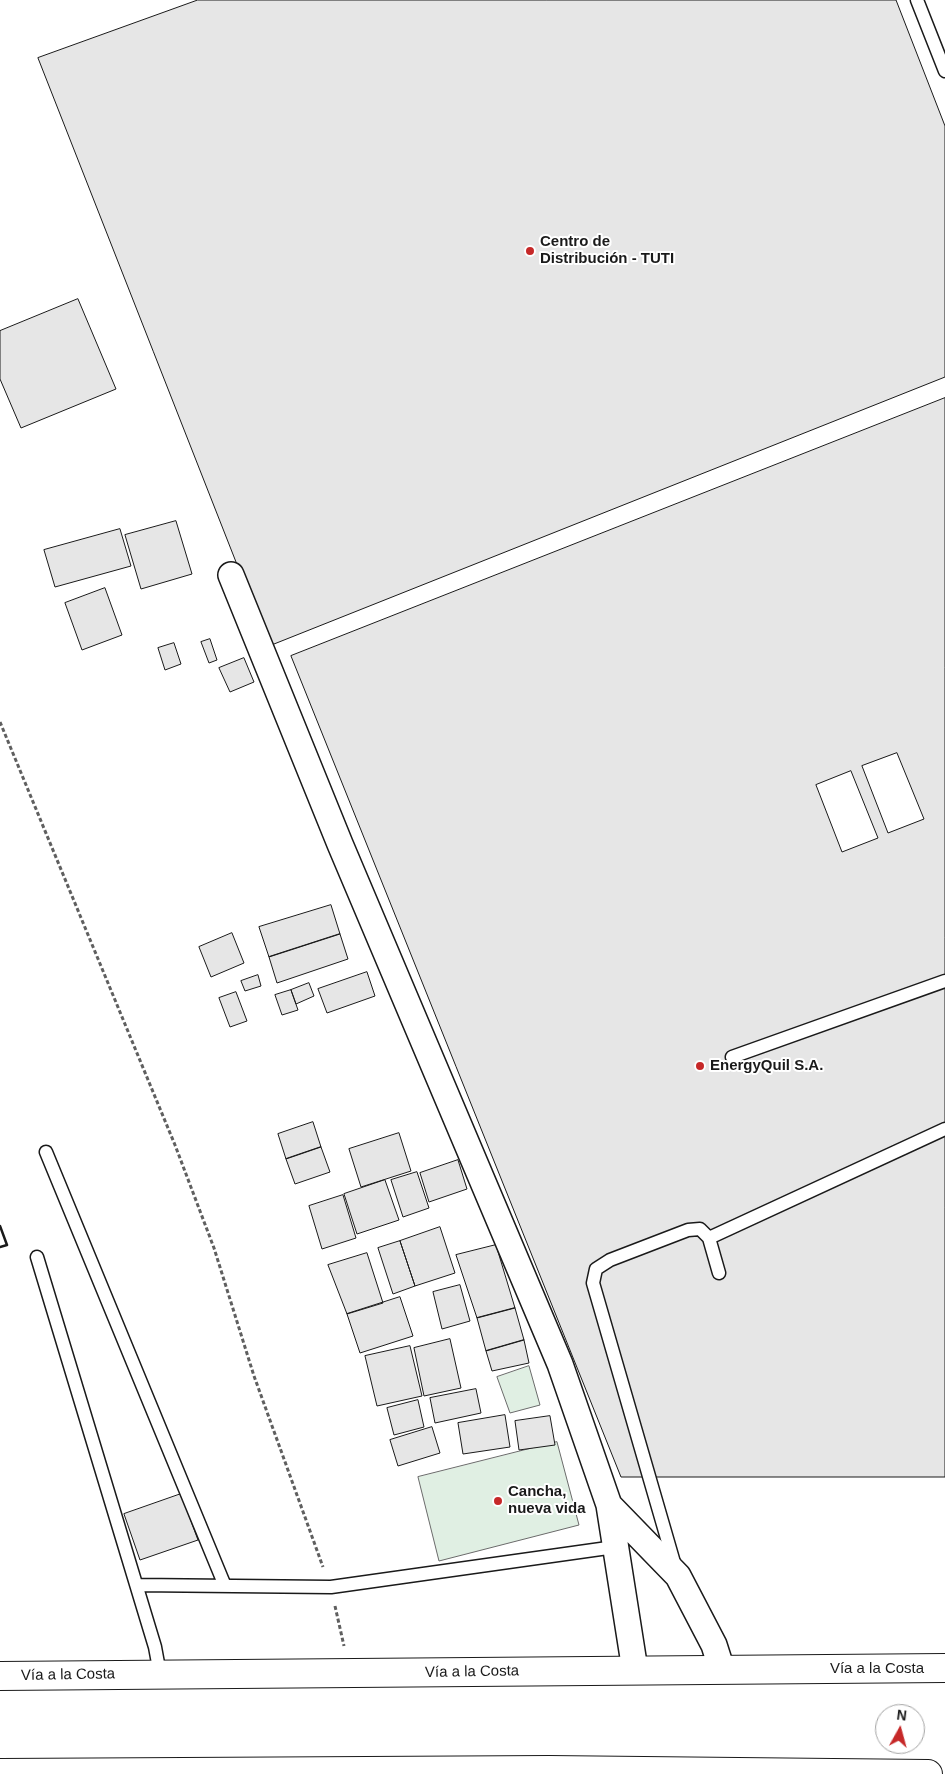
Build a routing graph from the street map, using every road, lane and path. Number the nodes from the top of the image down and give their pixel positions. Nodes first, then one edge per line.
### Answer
1 (917, 0) edge
2 (945, 71) edge
3 (231, 576) dead end
4 (0, 722) edge
5 (945, 981) edge
6 (732, 1057) dead end
7 (945, 1129) edge
8 (46, 1152) dead end
9 (709, 1238) junction
10 (37, 1257) dead end
11 (719, 1273) dead end
12 (609, 1505) junction
13 (615, 1547) junction
14 (678, 1576) junction
15 (137, 1585) junction
16 (225, 1586) junction
17 (331, 1588) junction
18 (945, 1668) edge
19 (635, 1670) junction
20 (722, 1670) junction
21 (351, 1673) junction
22 (160, 1674) junction
23 (0, 1676) edge
24 (349, 1772) edge
25 (550, 1772) edge
26 (15, 1773) edge
27 (690, 1773) edge
28 (795, 1773) edge
29 (928, 1774) edge

1 - 2 lane
3 - 12 street
4 - 17 path
5 - 6 lane
7 - 9 lane
8 - 16 lane
9 - 11 lane
9 - 14 lane
10 - 15 lane
12 - 13 street
12 - 14 street
13 - 17 lane
13 - 19 street
14 - 20 street
15 - 16 lane
15 - 22 lane
16 - 17 lane
17 - 21 path
18 - 20 highway, Vía a la Costa
19 - 20 highway, Vía a la Costa
19 - 21 highway, Vía a la Costa
21 - 22 highway, Vía a la Costa
22 - 23 highway, Vía a la Costa
24 - 25 highway
24 - 26 highway
25 - 27 highway
27 - 28 highway
28 - 29 highway

